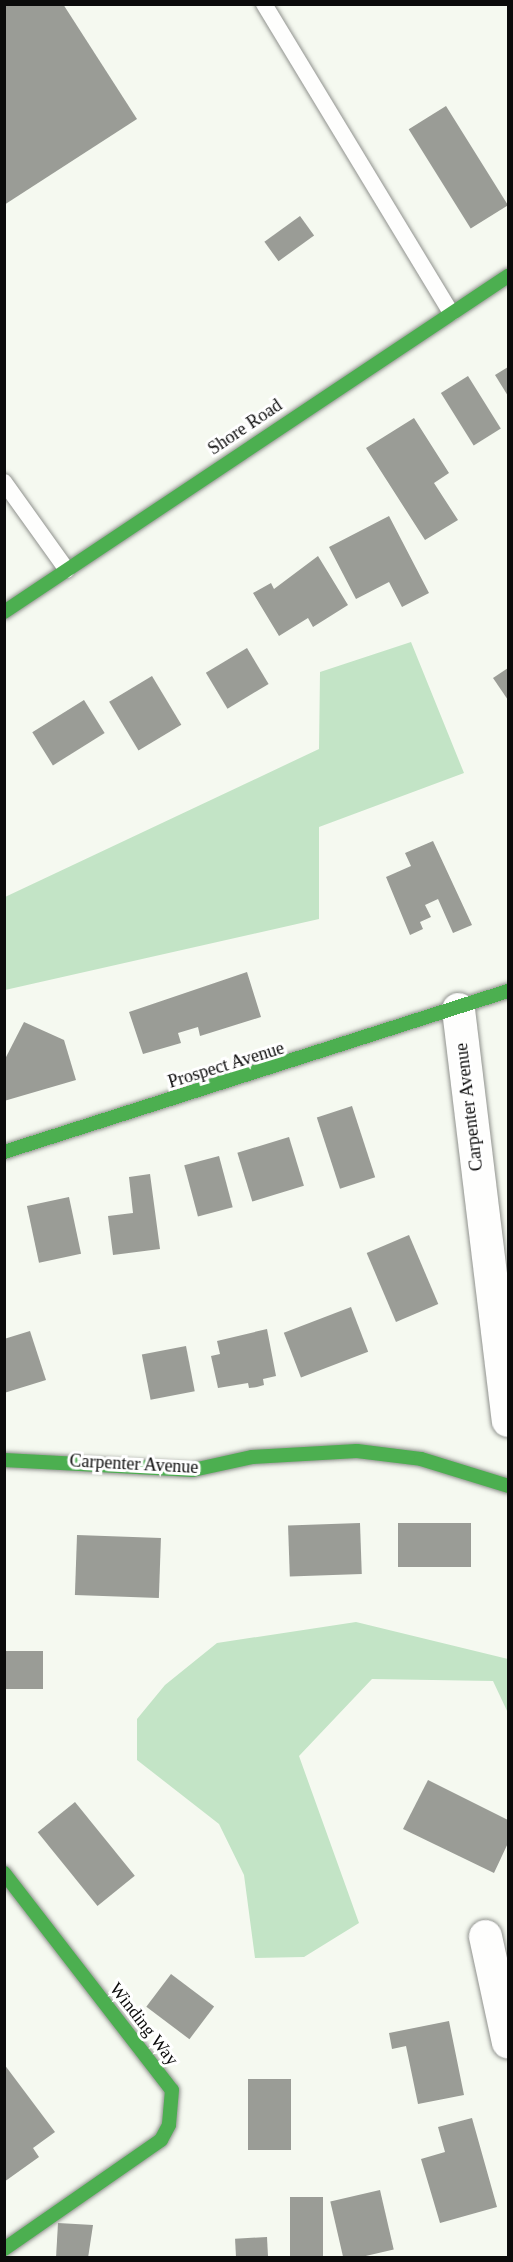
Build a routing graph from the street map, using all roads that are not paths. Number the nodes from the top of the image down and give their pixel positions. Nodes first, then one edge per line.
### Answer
1 (264, 4) edge
2 (508, 276) edge
3 (451, 313) junction
4 (4, 482) edge
5 (67, 570) junction
6 (4, 612) edge
7 (508, 991) edge
8 (458, 1009) junction
9 (4, 1152) edge
10 (508, 1420) edge
11 (4, 1460) edge
12 (508, 1486) edge
13 (4, 1873) edge
14 (485, 1936) dead end
15 (508, 2042) edge
16 (4, 2249) edge

1 - 3 lane
2 - 3 main road, Shore Road
3 - 5 main road, Shore Road
4 - 5 lane
5 - 6 main road, Shore Road
7 - 8 main road, Prospect Avenue
8 - 9 main road, Prospect Avenue
8 - 10 street, Carpenter Avenue
11 - 12 main road, Carpenter Avenue
13 - 16 main road, Winding Way
14 - 15 street

